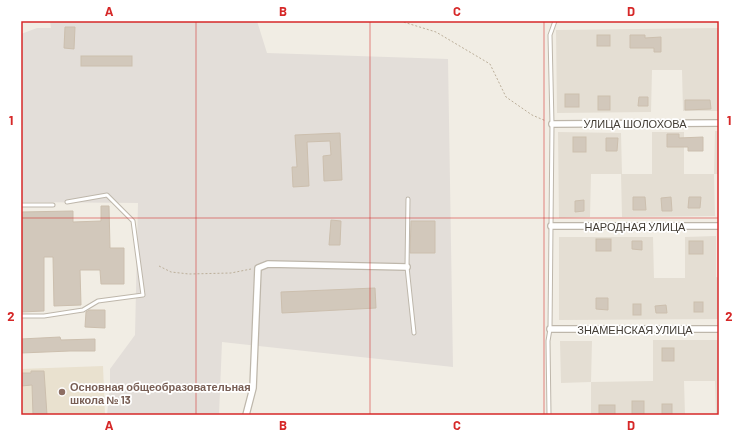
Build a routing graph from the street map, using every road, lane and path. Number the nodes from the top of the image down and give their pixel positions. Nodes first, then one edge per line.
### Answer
1 (400, 21) edge
2 (555, 21) edge
3 (719, 123) edge
4 (552, 124) junction
5 (408, 199) dead end
6 (67, 202) dead end
7 (21, 205) edge
8 (53, 205) dead end
9 (551, 226) junction
10 (719, 226) edge
11 (159, 266) dead end
12 (407, 267) junction
13 (258, 268) junction
14 (21, 316) edge
15 (550, 329) junction
16 (719, 329) edge
17 (414, 333) dead end
18 (246, 415) edge
19 (549, 415) edge

1 - 4 path
2 - 4 lane
3 - 4 street, УЛИЦА ШОЛОХОВА
4 - 9 lane
5 - 12 lane
6 - 14 lane
7 - 8 lane
9 - 10 street, НАРОДНАЯ УЛИЦА
9 - 15 lane
11 - 13 path
12 - 13 street
12 - 17 lane
13 - 18 street
15 - 16 street, ЗНАМЕНСКАЯ УЛИЦА
15 - 19 lane

